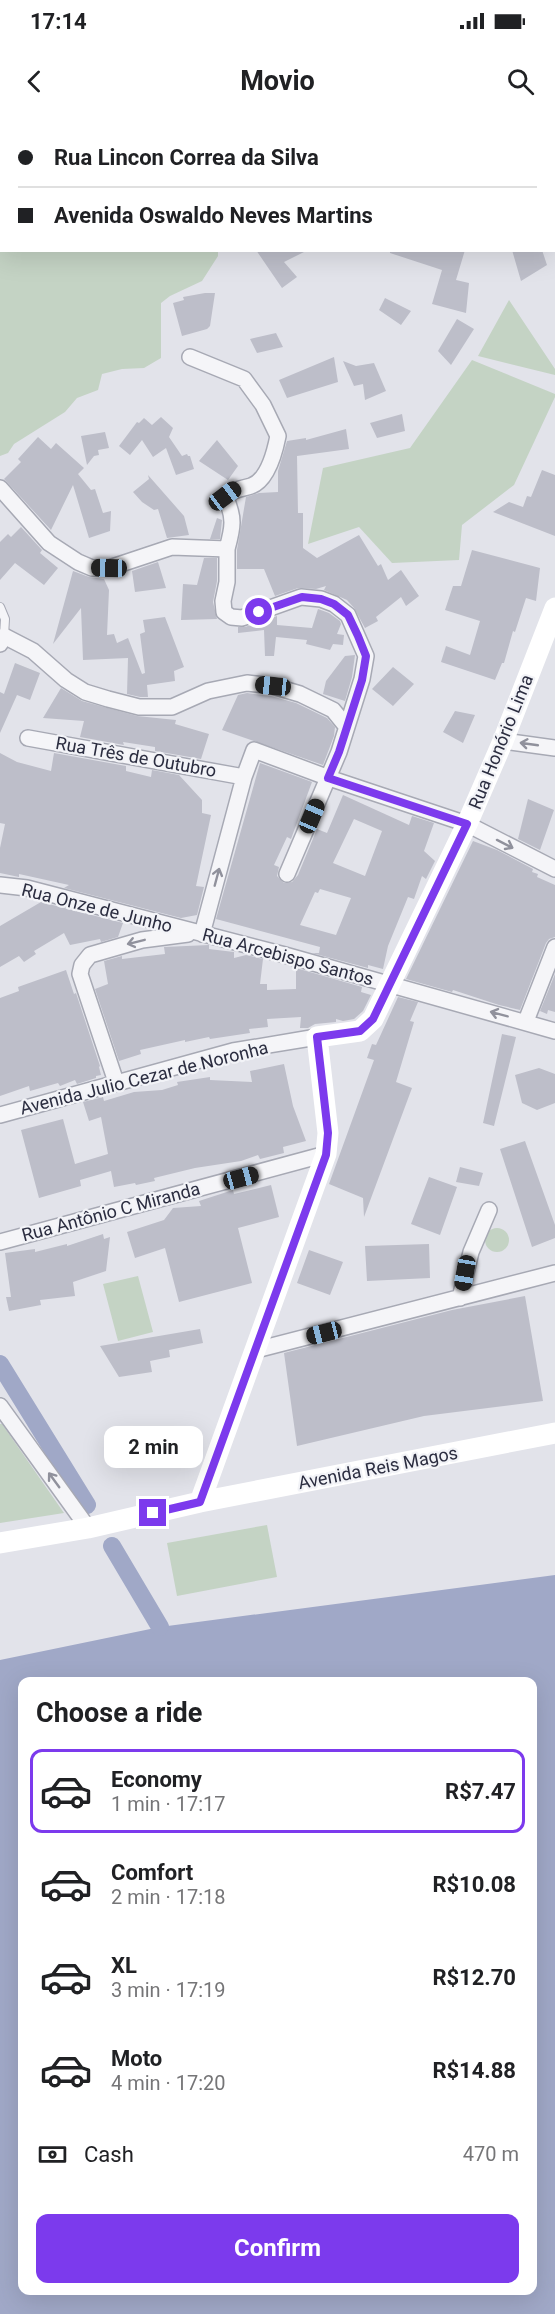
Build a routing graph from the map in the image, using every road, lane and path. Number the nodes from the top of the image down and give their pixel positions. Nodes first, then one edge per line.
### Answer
1 (190, 357) dead end
2 (0, 488) edge
3 (227, 549) junction
4 (0, 607) edge
5 (555, 608) edge
6 (2, 640) edge
7 (346, 726) junction
8 (28, 738) dead end
9 (503, 741) junction
10 (555, 748) edge
11 (244, 777) junction
12 (328, 778) junction
13 (467, 824) junction
14 (555, 869) edge
15 (287, 874) dead end
16 (0, 885) edge
17 (198, 933) junction
18 (555, 947) edge
19 (391, 985) junction
20 (526, 1021) junction
21 (360, 1031) joint
22 (555, 1031) edge
23 (317, 1037) junction
24 (116, 1082) junction
25 (0, 1115) edge
26 (326, 1155) junction
27 (489, 1210) dead end
28 (0, 1242) edge
29 (555, 1273) edge
30 (460, 1298) junction
31 (256, 1350) junction
32 (0, 1406) edge
33 (555, 1433) edge
34 (200, 1502) junction
35 (88, 1528) junction
36 (0, 1544) edge

1 - 3 street
2 - 3 street
3 - 7 street
4 - 6 lane
5 - 9 main road, Rua Honório Lima
6 - 7 street
7 - 12 street
8 - 11 street, Rua Três de Outubro
10 -> 9 street
9 - 13 main road, Rua Honório Lima
11 - 12 street
17 -> 11 street
12 - 13 street
12 - 15 street
13 -> 14 street
13 - 19 main road, Rua Honório Lima
16 - 17 street, Rua Onze de Junho
17 - 19 street, Rua Arcebispo Santos
17 -> 24 street
18 - 20 street
20 -> 19 street, Rua Arcebispo Santos
19 - 21 main road, Rua Honório Lima
20 - 22 street, Rua Arcebispo Santos
21 - 23 main road, Avenida Julio Cezar de Noronha
23 - 24 street, Avenida Julio Cezar de Noronha
23 - 26 main road
24 - 25 street, Avenida Julio Cezar de Noronha
26 - 28 street, Rua Antônio C Miranda
26 - 31 main road
27 - 30 street
29 - 30 street
30 - 31 street
31 - 34 main road
35 -> 32 street
33 - 34 main road, Avenida Reis Magos
34 - 35 main road, Avenida Reis Magos
35 - 36 main road, Avenida Reis Magos

